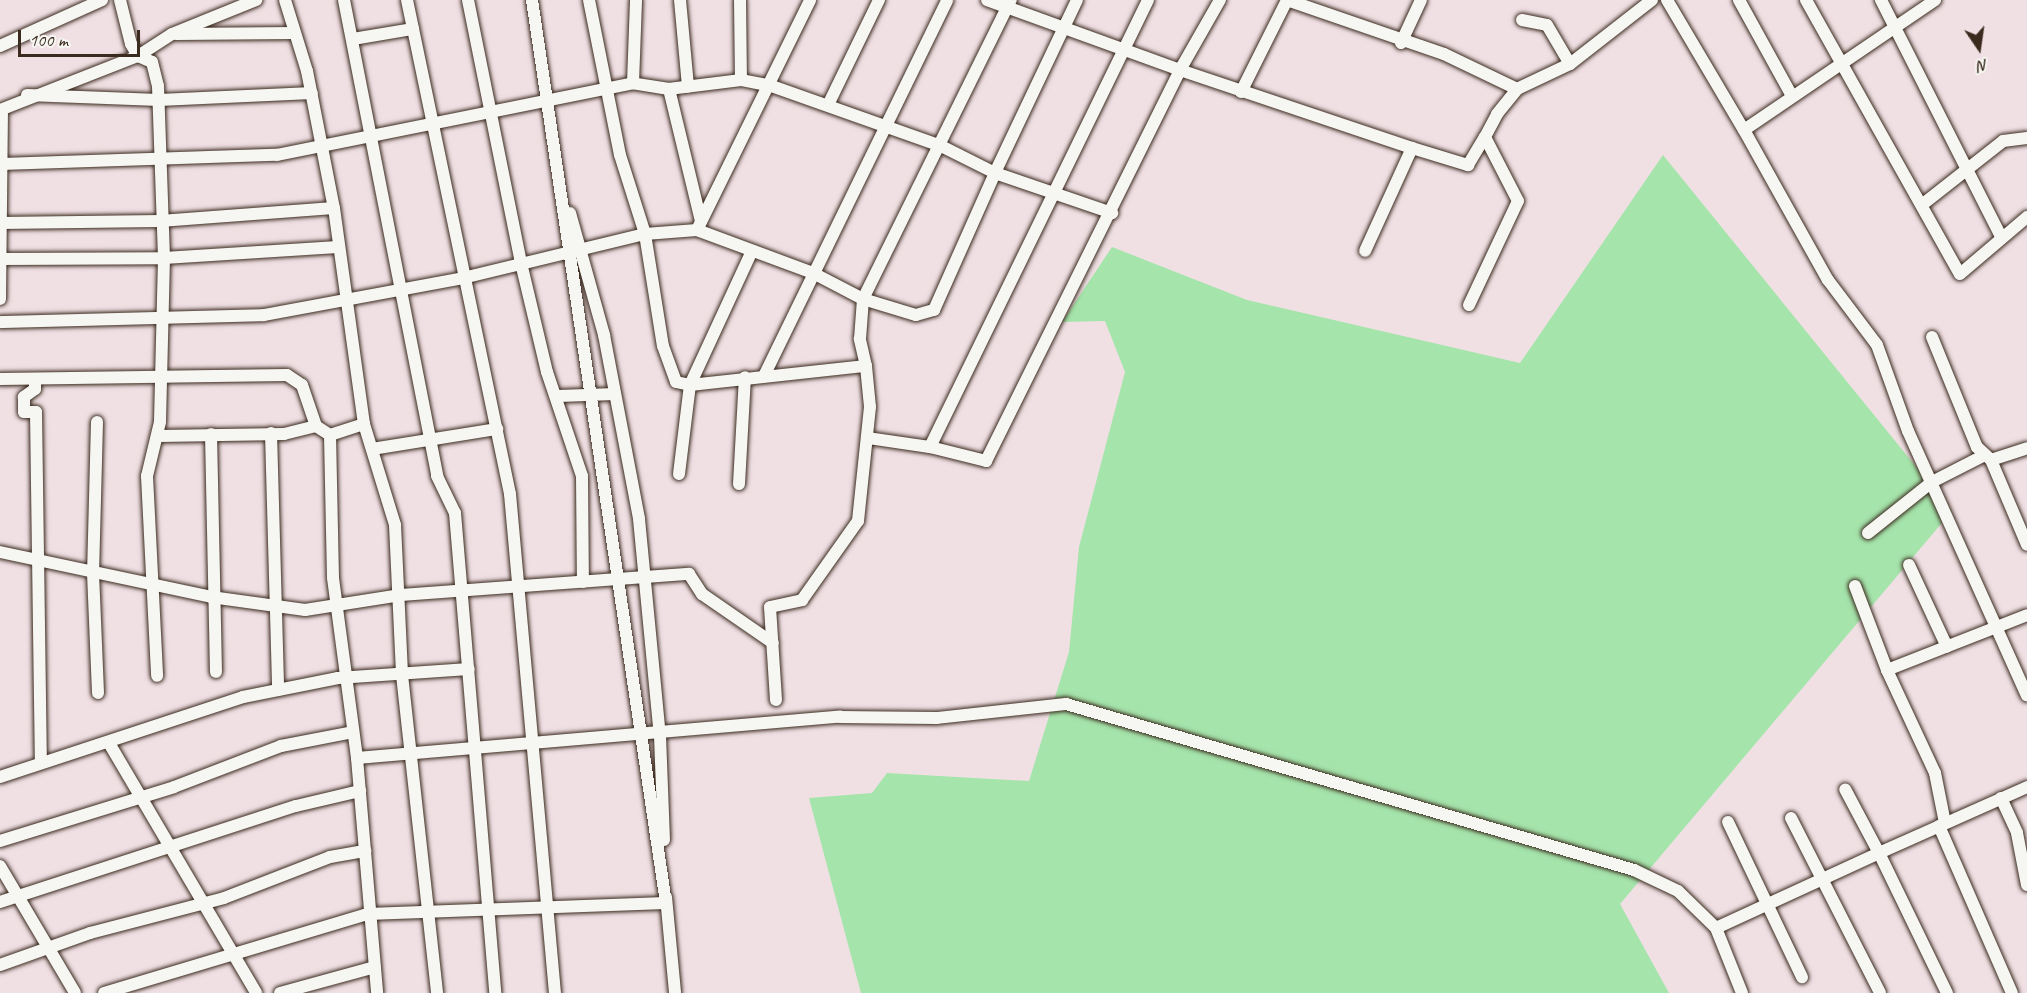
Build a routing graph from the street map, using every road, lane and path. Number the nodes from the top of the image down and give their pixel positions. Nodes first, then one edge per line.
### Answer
1 (102, 0) edge
2 (120, 0) edge
3 (256, 0) edge
4 (285, 0) edge
5 (344, 0) edge
6 (407, 0) edge
7 (468, 0) edge
8 (530, 0) edge
9 (589, 0) edge
10 (636, 0) edge
11 (680, 0) edge
12 (740, 0) edge
13 (879, 0) edge
14 (947, 0) edge
15 (987, 0) edge
16 (1077, 0) edge
17 (1148, 0) edge
18 (1220, 0) edge
19 (1421, 0) edge
20 (1653, 0) edge
21 (1668, 0) edge
22 (1738, 0) edge
23 (1806, 0) edge
24 (1881, 0) edge
25 (1935, 0) edge
26 (807, 2) edge
27 (1010, 4) edge
28 (1522, 20) dead end
29 (1897, 27) junction
30 (413, 29) junction
31 (1064, 29) junction
32 (294, 33) junction
33 (172, 34) junction
34 (353, 39) junction
35 (1401, 43) junction
36 (0, 46) edge
37 (1122, 51) junction
38 (138, 56) junction
39 (1842, 63) junction
40 (1570, 64) junction
41 (1180, 70) junction
42 (741, 80) junction
43 (633, 82) junction
44 (772, 86) junction
45 (688, 87) junction
46 (606, 88) junction
47 (669, 89) junction
48 (1517, 89) junction
49 (1241, 92) junction
50 (312, 93) junction
51 (27, 95) junction
52 (545, 96) junction
53 (1792, 96) junction
54 (159, 100) junction
55 (828, 105) junction
56 (486, 109) junction
57 (1, 110) edge
58 (433, 121) junction
59 (885, 127) junction
60 (1744, 130) junction
61 (374, 133) junction
62 (1485, 137) junction
63 (2027, 138) edge
64 (320, 145) junction
65 (941, 146) junction
66 (1412, 148) junction
67 (161, 158) junction
68 (1, 164) edge
69 (1967, 169) junction
70 (995, 173) junction
71 (1055, 193) junction
72 (1923, 204) junction
73 (334, 208) junction
74 (1112, 213) junction
75 (2027, 217) edge
76 (160, 221) junction
77 (0, 223) edge
78 (699, 226) junction
79 (645, 234) junction
80 (2001, 237) junction
81 (338, 247) junction
82 (580, 250) junction
83 (752, 251) junction
84 (1365, 251) dead end
85 (164, 258) junction
86 (1, 259) edge
87 (521, 263) junction
88 (813, 273) junction
89 (463, 278) junction
90 (404, 287) junction
91 (348, 298) junction
92 (0, 299) edge
93 (863, 299) junction
94 (1469, 305) dead end
95 (158, 318) junction
96 (0, 322) edge
97 (1932, 337) dead end
98 (866, 366) junction
99 (0, 373) edge
100 (764, 376) junction
101 (745, 377) junction
102 (160, 378) junction
103 (0, 379) edge
104 (35, 379) junction
105 (690, 385) junction
106 (615, 394) junction
107 (558, 396) junction
108 (97, 422) dead end
109 (364, 424) junction
110 (316, 426) junction
111 (497, 429) junction
112 (272, 433) junction
113 (211, 434) junction
114 (330, 435) junction
115 (159, 436) junction
116 (868, 438) junction
117 (430, 441) junction
118 (930, 447) junction
119 (2027, 448) edge
120 (372, 449) junction
121 (1988, 458) junction
122 (679, 474) dead end
123 (1932, 483) junction
124 (739, 484) dead end
125 (1868, 533) dead end
126 (2027, 545) edge
127 (0, 552) edge
128 (38, 559) junction
129 (1909, 565) dead end
130 (93, 573) junction
131 (646, 576) junction
132 (582, 582) junction
133 (153, 585) junction
134 (1855, 586) dead end
135 (519, 588) junction
136 (460, 591) junction
137 (400, 595) junction
138 (211, 597) junction
139 (337, 604) junction
140 (277, 606) junction
141 (2027, 615) edge
142 (1998, 627) junction
143 (773, 643) junction
144 (1947, 647) junction
145 (469, 669) junction
146 (1887, 670) junction
147 (216, 672) dead end
148 (402, 675) junction
149 (157, 676) dead end
150 (346, 678) junction
151 (278, 690) junction
152 (98, 693) dead end
153 (2027, 696) edge
154 (776, 699) dead end
155 (353, 732) junction
156 (660, 736) junction
157 (536, 741) junction
158 (108, 743) junction
159 (476, 747) junction
160 (414, 753) junction
161 (357, 759) junction
162 (41, 762) junction
163 (0, 777) edge
164 (2027, 787) edge
165 (1845, 789) dead end
166 (360, 791) junction
167 (136, 795) junction
168 (2001, 798) junction
169 (1791, 818) dead end
170 (1728, 822) dead end
171 (1942, 825) junction
172 (0, 841) edge
173 (172, 848) junction
174 (365, 851) junction
175 (1879, 853) junction
176 (0, 867) edge
177 (1824, 879) junction
178 (2027, 885) edge
179 (20, 896) junction
180 (0, 902) edge
181 (549, 903) junction
182 (666, 903) junction
183 (205, 904) junction
184 (1766, 907) junction
185 (490, 909) junction
186 (429, 912) junction
187 (367, 914) junction
188 (1716, 928) junction
189 (51, 948) junction
190 (232, 952) junction
191 (0, 965) edge
192 (375, 967) junction
193 (1802, 976) dead end
194 (75, 993) edge
195 (104, 993) edge
196 (256, 993) edge
197 (280, 993) edge
198 (377, 993) edge
199 (437, 993) edge
200 (495, 993) edge
201 (555, 993) edge
202 (675, 993) edge
203 (1742, 993) edge
204 (1880, 993) edge
205 (1947, 993) edge
206 (2012, 993) edge

1 - 36 street
2 - 38 street
3 - 33 street
4 - 32 street
5 - 34 street
6 - 30 street
7 - 56 street
8 - 52 street
8 - 182 street
9 - 46 street
10 - 43 street
11 - 45 street
12 - 42 street
13 - 55 street
14 - 59 street
15 - 27 street
16 - 31 street
17 - 37 street
18 - 41 street
19 - 35 street
20 - 40 street
21 - 60 street
22 - 53 street
23 - 39 street
24 - 29 street
25 - 29 street
26 - 44 street
27 - 31 street
27 - 65 street
28 - 40 street
29 - 39 street
29 - 69 street
30 - 34 street
30 - 58 street
31 - 37 street
31 - 70 street
32 - 33 street
32 - 50 street
33 - 38 street
34 - 61 street
35 - 48 street
35 - 49 street
37 - 41 street
37 - 71 street
38 - 51 street
38 - 54 street
39 - 53 street
39 - 72 street
40 - 48 street
41 - 49 street
41 - 74 street
42 - 44 street
42 - 45 street
43 - 46 street
43 - 47 street
44 - 55 street
44 - 78 street
45 - 47 street
46 - 52 street
46 - 79 street
47 - 78 street
48 - 62 street
49 - 66 street
50 - 54 street
50 - 64 street
51 - 54 street
51 - 57 street
52 - 56 street
52 - 82 street
53 - 60 street
54 - 67 street
55 - 59 street
56 - 58 street
56 - 87 street
57 - 68 street
58 - 61 street
58 - 89 street
59 - 65 street
59 - 88 street
60 - 123 street
61 - 64 street
61 - 90 street
62 - 66 street
62 - 94 street
63 - 69 street
64 - 67 street
64 - 73 street
65 - 70 street
65 - 93 street
66 - 84 street
67 - 68 street
67 - 76 street
68 - 77 street
69 - 72 street
69 - 80 street
70 - 71 street
70 - 93 street
71 - 74 street
71 - 118 street
72 - 80 street
73 - 76 street
73 - 81 street
74 - 118 street
75 - 80 street
76 - 77 street
76 - 85 street
77 - 86 street
78 - 79 street
78 - 83 street
79 - 82 street
79 - 105 street
81 - 85 street
81 - 91 street
82 - 87 street
82 - 106 street
83 - 88 street
83 - 105 street
85 - 86 street
85 - 95 street
86 - 92 street
87 - 89 street
87 - 107 street
88 - 93 street
88 - 100 street
89 - 90 street
89 - 111 street
90 - 91 street
90 - 117 street
91 - 95 street
91 - 109 street
93 - 98 street
95 - 96 street
95 - 102 street
97 - 121 street
98 - 100 street
98 - 116 street
99 - 103 street
100 - 101 street
101 - 105 street
101 - 124 street
102 - 104 street
102 - 110 street
102 - 115 street
103 - 104 street
104 - 128 street
105 - 122 street
106 - 107 street
106 - 131 street
107 - 132 street
108 - 130 street
109 - 114 street
109 - 120 street
110 - 112 street
110 - 114 street
111 - 117 street
111 - 135 street
112 - 113 street
112 - 140 street
113 - 115 street
113 - 138 street
114 - 139 street
115 - 133 street
116 - 118 street
116 - 143 street
117 - 120 street
117 - 136 street
119 - 121 street
120 - 137 street
121 - 123 street
121 - 126 street
123 - 125 street
123 - 142 street
127 - 128 street
128 - 130 street
128 - 162 street
129 - 144 street
130 - 133 street
130 - 152 street
131 - 132 street
131 - 143 street
131 - 156 street
132 - 135 street
133 - 138 street
133 - 149 street
134 - 146 street
135 - 136 street
135 - 157 street
136 - 137 street
136 - 145 street
137 - 139 street
137 - 148 street
138 - 140 street
138 - 147 street
139 - 140 street
139 - 150 street
140 - 151 street
141 - 142 street
142 - 144 street
142 - 153 street
143 - 154 street
144 - 146 street
145 - 148 street
145 - 159 street
146 - 171 street
148 - 150 street
148 - 160 street
150 - 151 street
150 - 155 street
151 - 158 street
155 - 161 street
155 - 167 street
156 - 157 street
156 - 182 street
156 - 188 street
157 - 159 street
157 - 181 street
158 - 162 street
158 - 167 street
159 - 160 street
159 - 185 street
160 - 161 street
160 - 186 street
161 - 166 street
162 - 163 street
164 - 168 street
165 - 175 street
166 - 173 street
166 - 174 street
167 - 172 street
167 - 173 street
168 - 171 street
168 - 178 street
169 - 177 street
170 - 184 street
171 - 175 street
171 - 206 street
173 - 179 street
173 - 183 street
174 - 183 street
174 - 187 street
175 - 177 street
175 - 205 street
176 - 179 street
177 - 184 street
177 - 204 street
179 - 180 street
179 - 189 street
181 - 182 street
181 - 185 street
181 - 201 street
182 - 202 street
183 - 189 street
183 - 190 street
184 - 188 street
184 - 193 street
185 - 186 street
185 - 200 street
186 - 187 street
186 - 199 street
187 - 190 street
187 - 192 street
188 - 203 street
189 - 191 street
189 - 194 street
190 - 195 street
190 - 196 street
192 - 197 street
192 - 198 street

